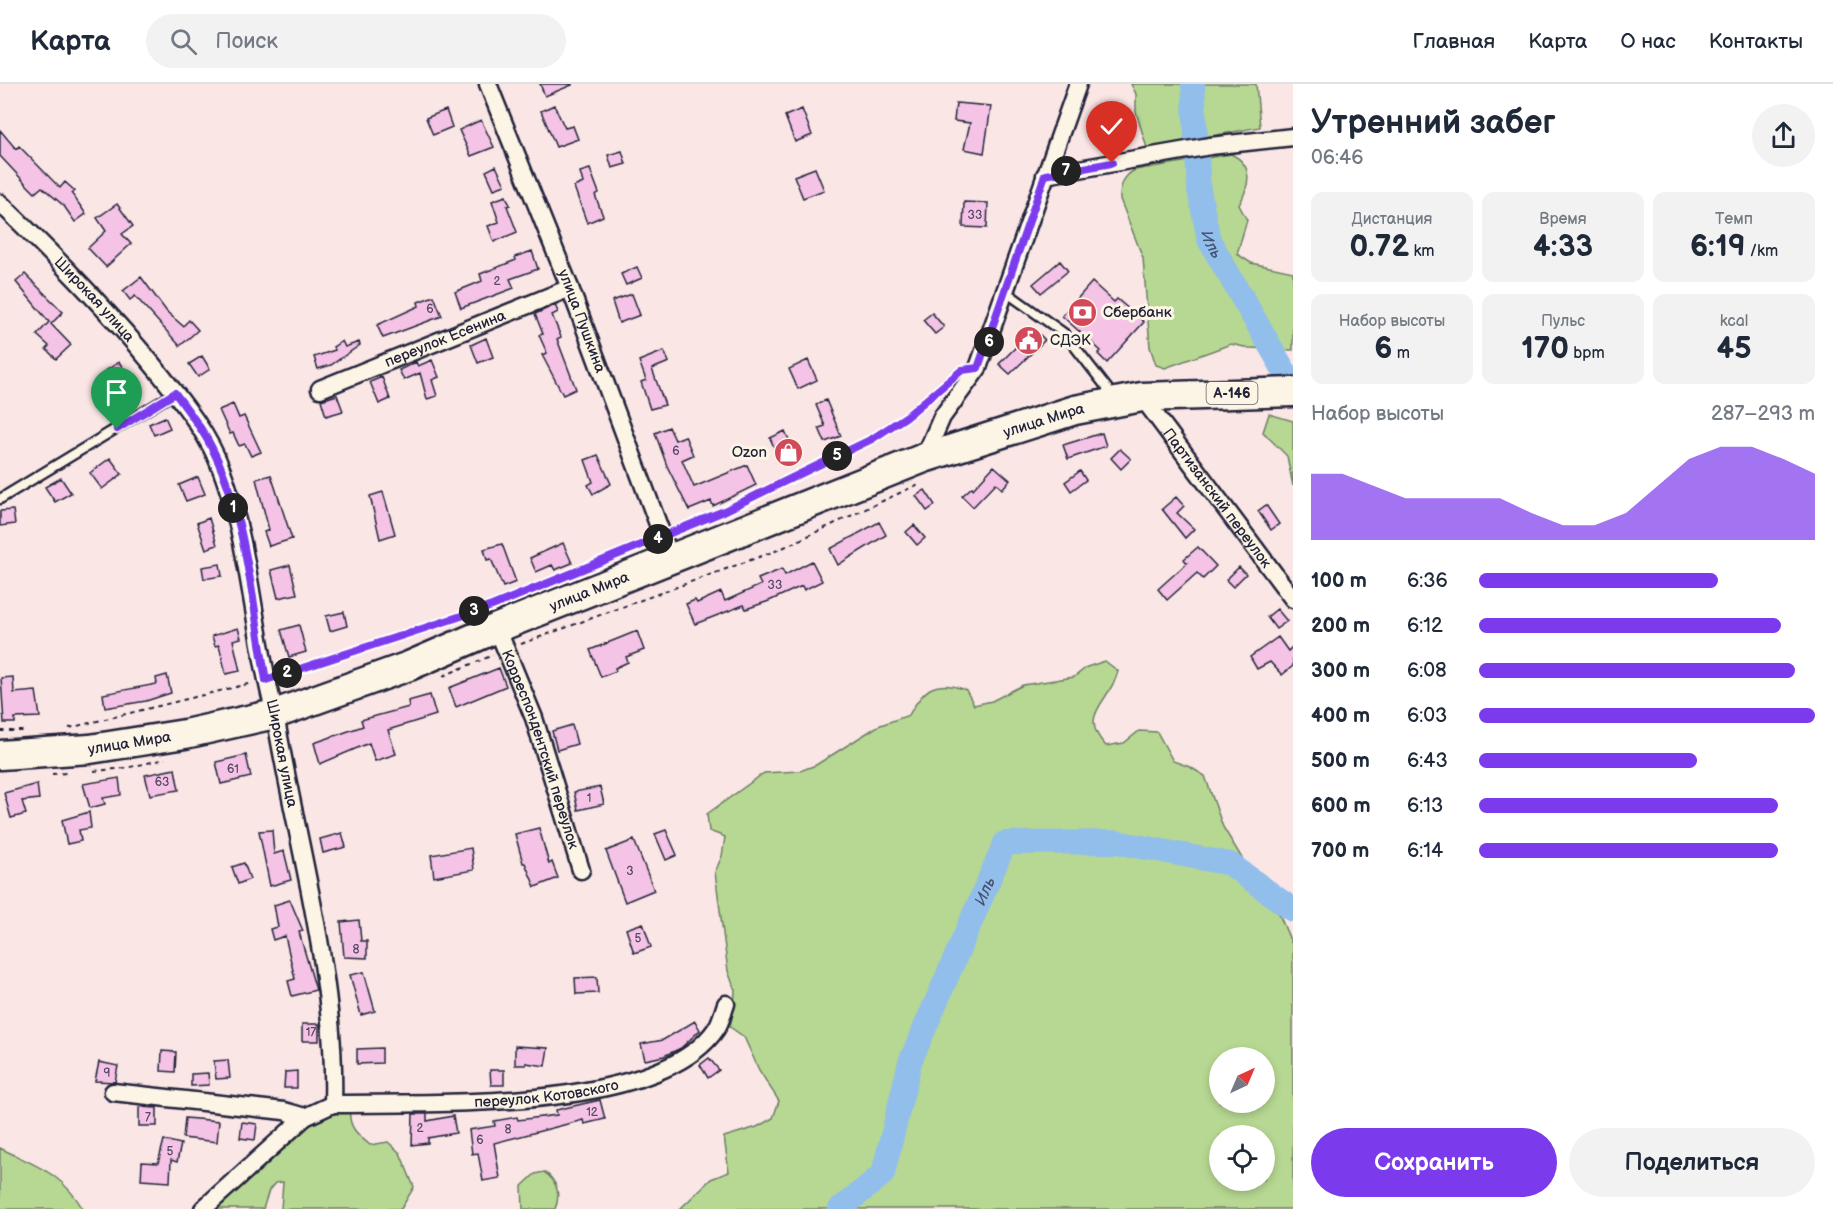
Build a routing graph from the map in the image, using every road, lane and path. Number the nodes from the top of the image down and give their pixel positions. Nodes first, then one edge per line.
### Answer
1 (488, 84) edge
2 (1078, 84) edge
3 (1293, 137) edge
4 (1045, 175) junction
5 (0, 204) edge
6 (570, 288) junction
7 (1006, 292) junction
8 (978, 368) junction
9 (320, 389) dead end
10 (1293, 392) edge
11 (175, 393) junction
12 (1130, 399) junction
13 (924, 458) junction
14 (0, 499) edge
15 (667, 548) junction
16 (1293, 598) edge
17 (497, 628) junction
18 (266, 680) junction
19 (275, 714) junction
20 (61, 730) dead end
21 (0, 731) edge
22 (30, 731) dead end
23 (0, 755) edge
24 (581, 870) dead end
25 (726, 1004) dead end
26 (113, 1092) dead end
27 (333, 1104) junction
28 (305, 1117) junction
29 (203, 1209) edge

1 - 6 street, улица Пушкина
2 - 4 street
3 - 4 street
4 - 7 street
5 - 11 street, Широкая улица
6 - 9 street, переулок Есенина
6 - 15 street, улица Пушкина
7 - 8 street
7 - 12 lane
8 - 13 street
8 - 15 path
10 - 12 highway, улица Мира / А-146
11 - 14 lane
11 - 18 street, Широкая улица
12 - 13 highway, улица Мира / А-146
12 - 16 street, Партизанский переулок
13 - 15 highway, улица Мира / А-146
15 - 17 highway, улица Мира / А-146
15 - 18 path
17 - 19 highway, улица Мира / А-146
17 - 24 street, Корреспондентский переулок
18 - 19 street, Широкая улица
18 - 20 path
19 - 23 highway, улица Мира / А-146
19 - 27 street, Широкая улица
21 - 22 path
25 - 27 street, переулок Котовского
26 - 28 street
27 - 28 street
28 - 29 street

